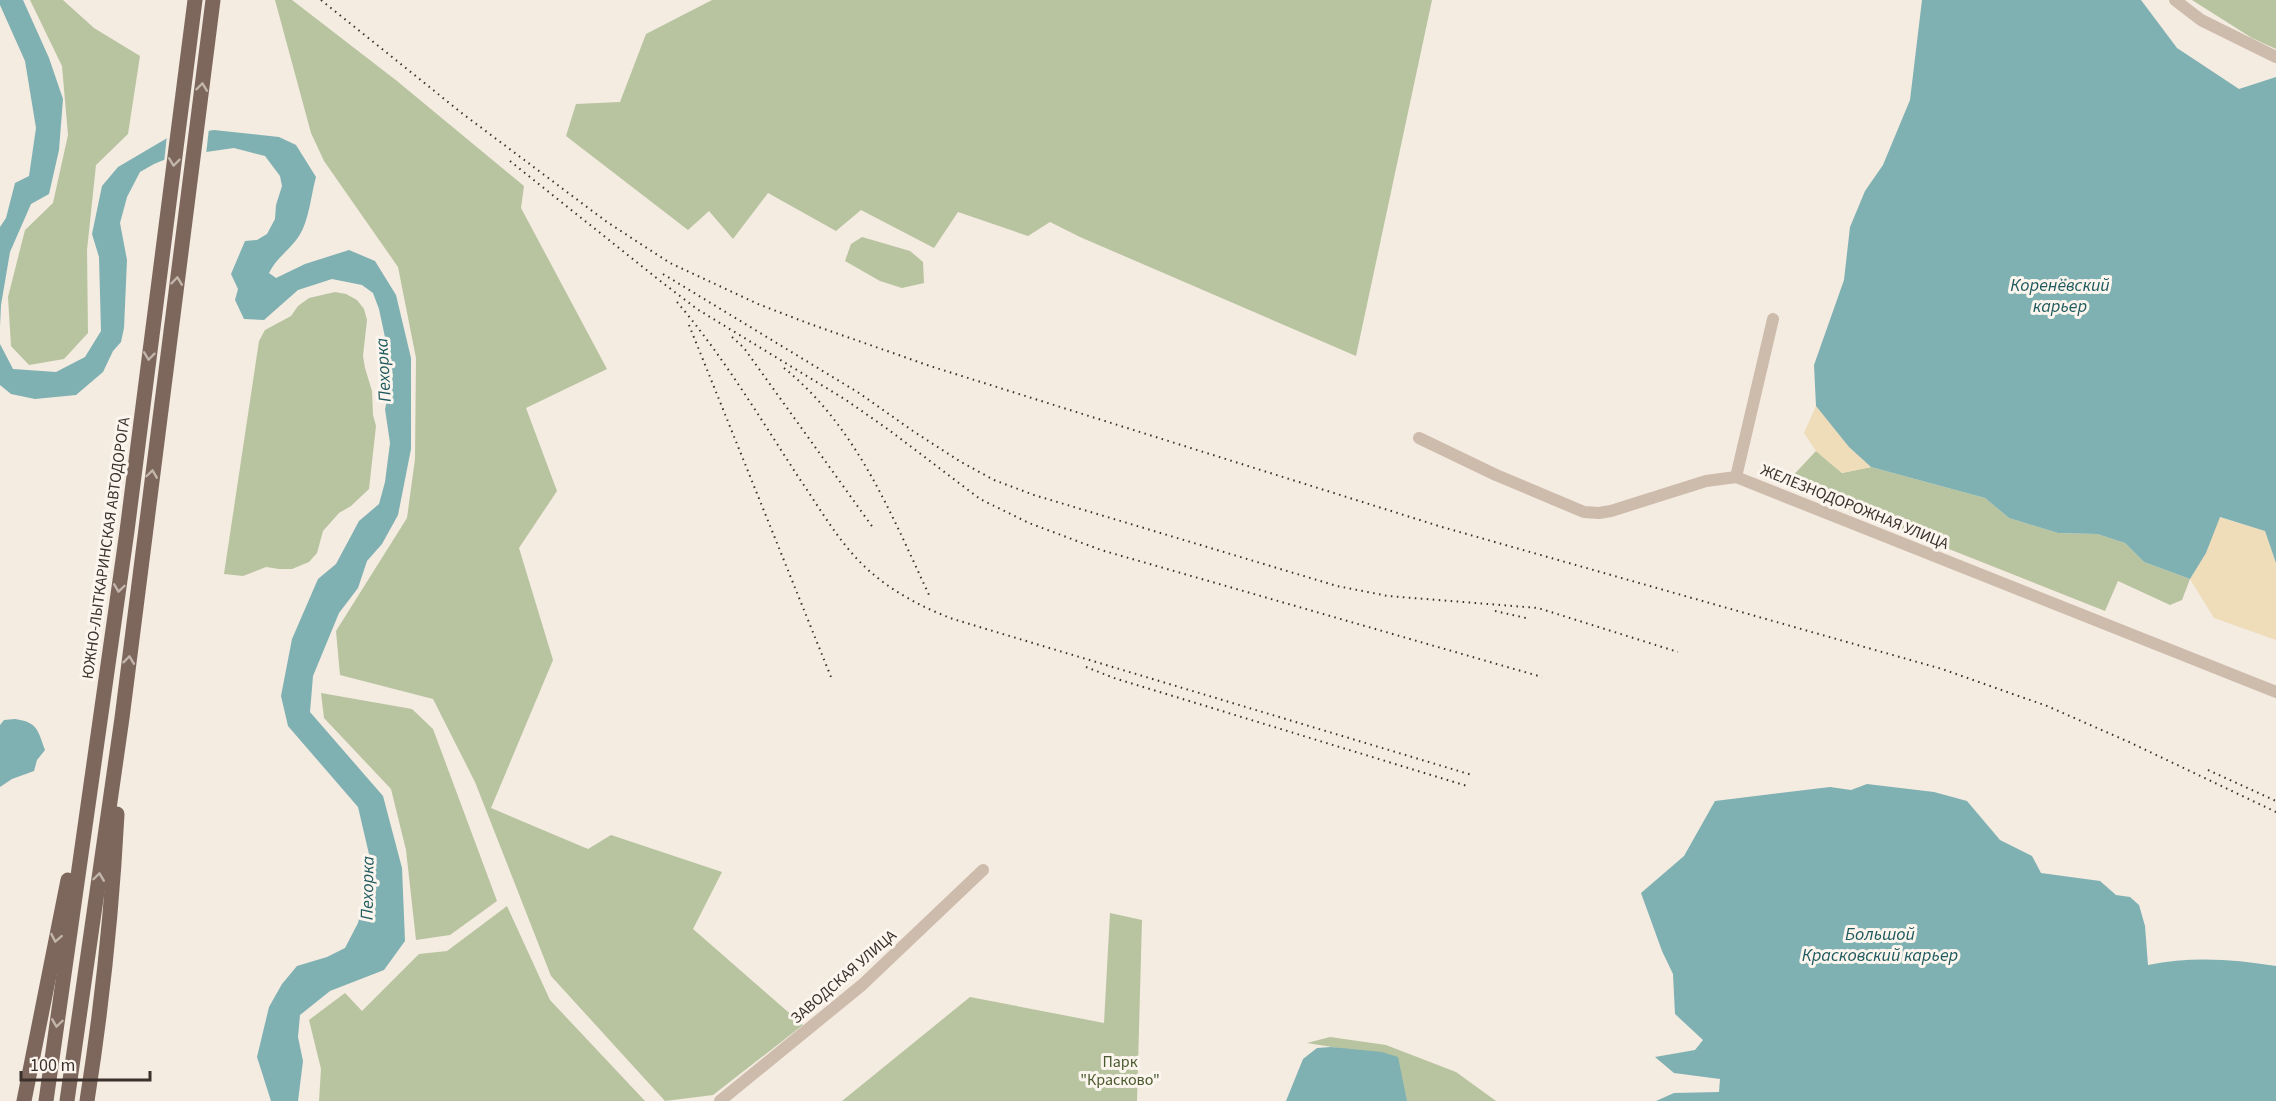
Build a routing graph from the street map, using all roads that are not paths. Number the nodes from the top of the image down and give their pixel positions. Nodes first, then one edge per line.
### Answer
1 (195, 0) edge
2 (213, 0) edge
3 (2175, 0) edge
4 (2276, 57) edge
5 (1773, 320) dead end
6 (1419, 438) dead end
7 (1736, 477) junction
8 (2276, 692) edge
9 (100, 716) junction
10 (122, 718) junction
11 (983, 870) dead end
12 (24, 1101) edge
13 (46, 1101) edge
14 (67, 1101) edge
15 (87, 1101) edge
16 (720, 1101) edge

1 -> 9 main road, ЮЖНО-ЛЫТКАРИНСКАЯ АВТОДОРОГА
10 -> 2 main road
3 - 4 street
5 - 7 street
6 - 7 street, ЖЕЛЕЗНОДОРОЖНАЯ УЛИЦА
7 - 8 street, ЖЕЛЕЗНОДОРОЖНАЯ УЛИЦА
9 -> 12 main road
9 -> 13 main road, ЮЖНО-ЛЫТКАРИНСКАЯ АВТОДОРОГА
14 -> 10 main road
10 - 15 main road
11 - 16 street, ЗАВОДСКАЯ УЛИЦА

